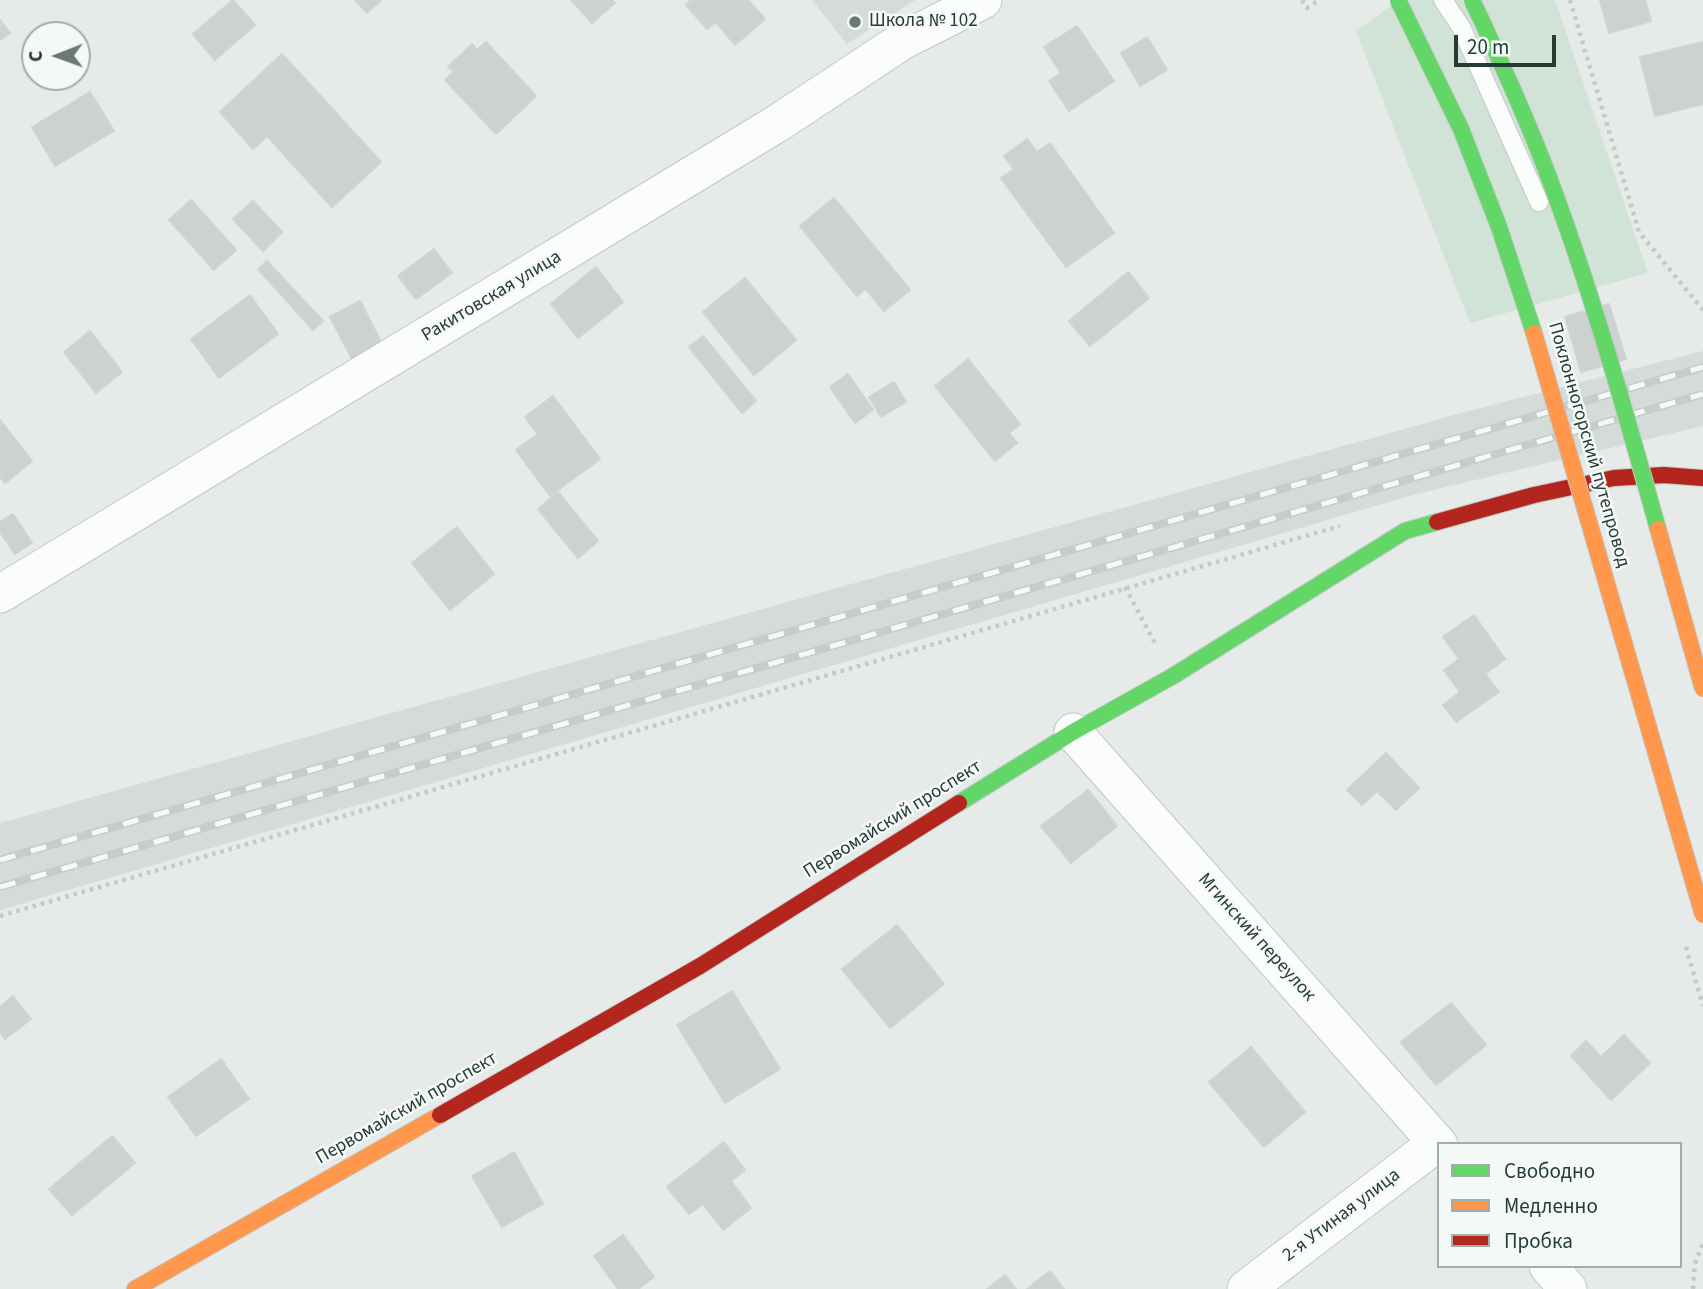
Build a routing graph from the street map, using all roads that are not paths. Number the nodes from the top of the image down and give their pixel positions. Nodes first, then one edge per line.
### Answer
1 (983, 0) edge
2 (1398, 0) edge
3 (1443, 0) edge
4 (1472, 0) edge
5 (1550, 231) dead end
6 (1703, 478) edge
7 (0, 594) edge
8 (1703, 689) edge
9 (1073, 732) junction
10 (1703, 915) edge
11 (1437, 1143) edge
12 (1437, 1145) edge
13 (1550, 1268) edge
14 (135, 1289) edge
15 (1246, 1289) edge
16 (1568, 1289) edge

1 - 7 street, Ракитовская улица
2 - 10 street, Поклонногорский путепровод, bridge
3 - 5 lane
4 - 8 street, bridge
6 - 9 street, Первомайский проспект
9 - 11 street, Мгинский переулок
9 - 14 street, Первомайский проспект
12 - 15 street, 2-я Утиная улица
13 - 16 street

